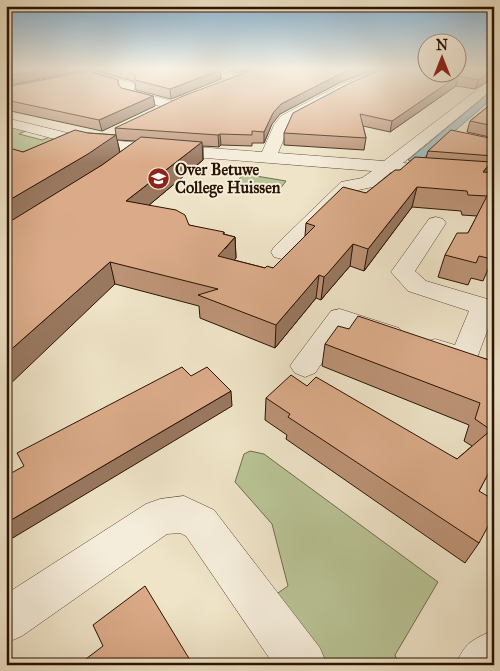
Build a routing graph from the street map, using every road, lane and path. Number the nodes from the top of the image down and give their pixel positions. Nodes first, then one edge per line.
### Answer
1 (152, 100) edge
2 (183, 100) edge
3 (321, 100) edge
4 (480, 100) edge
5 (171, 105) junction
6 (153, 112) edge
7 (6, 122) edge
8 (118, 130) edge
9 (92, 144) junction
10 (138, 149) junction
11 (268, 158) junction
12 (119, 164) edge
13 (387, 166) junction
14 (494, 175) edge
15 (436, 223) dead end
16 (282, 252) dead end
17 (489, 308) edge
18 (305, 366) dead end
19 (6, 620) edge
20 (494, 654) edge
21 (303, 665) edge
22 (480, 665) edge

1 - 5 street
2 - 5 street
3 - 11 street
4 - 13 street
5 - 6 street
7 - 9 street
8 - 9 street
9 - 10 street
10 - 11 street
10 - 12 street
11 - 13 street
13 - 14 street
13 - 16 street
15 - 17 street
17 - 18 street
19 - 21 street
20 - 22 street

